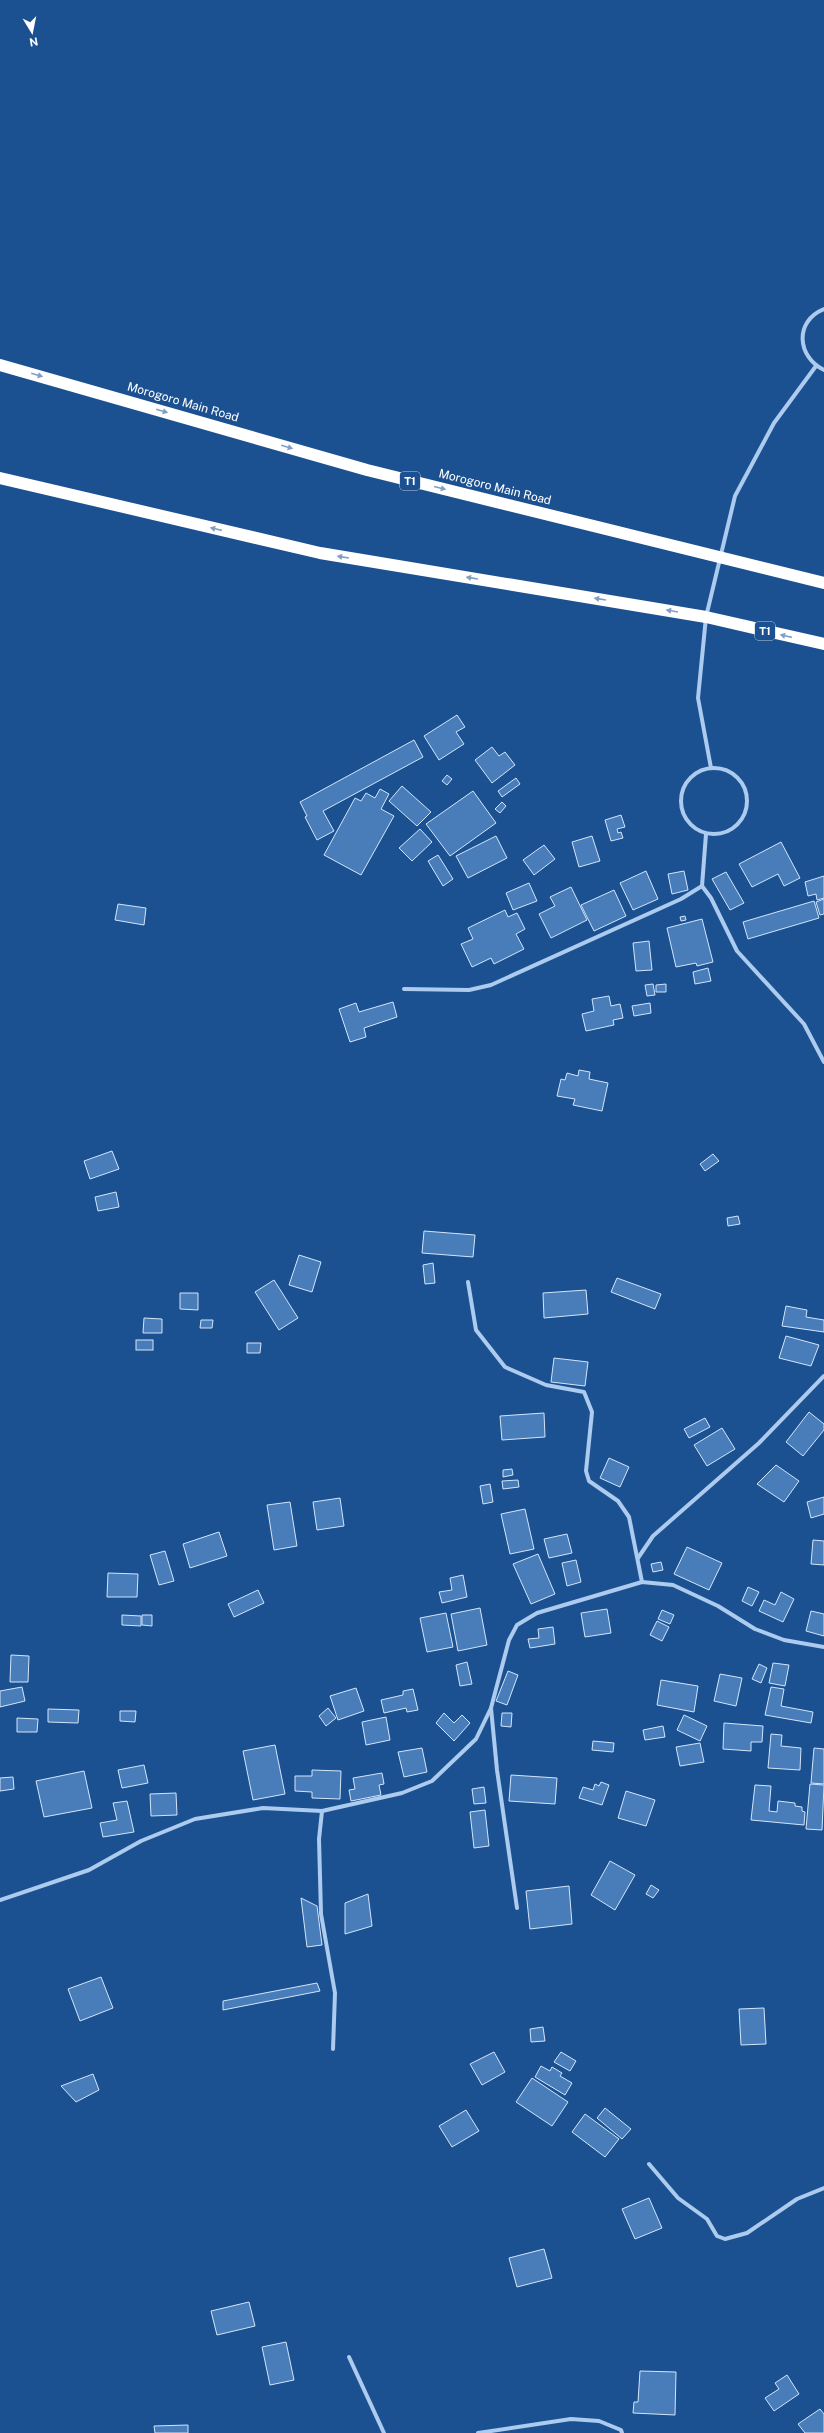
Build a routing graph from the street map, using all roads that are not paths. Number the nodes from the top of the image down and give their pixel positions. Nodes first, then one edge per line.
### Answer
1 (824, 309) edge
2 (0, 364) edge
3 (816, 366) junction
4 (824, 370) edge
5 (0, 478) edge
6 (719, 558) junction
7 (824, 583) edge
8 (706, 617) junction
9 (824, 644) edge
10 (711, 768) junction
11 (706, 834) junction
12 (702, 886) junction
13 (404, 989) dead end
14 (824, 1062) edge
15 (468, 1282) dead end
16 (824, 1376) edge
17 (638, 1558) junction
18 (642, 1582) junction
19 (824, 1647) edge
20 (491, 1708) junction
21 (322, 1812) junction
22 (0, 1900) edge
23 (517, 1908) dead end
24 (333, 2049) dead end
25 (649, 2164) dead end
26 (824, 2188) edge
27 (349, 2357) dead end
28 (384, 2433) edge
29 (478, 2433) edge
30 (622, 2433) edge

1 - 3 street
2 -> 6 highway, Morogoro Main Road / T1
3 - 4 street
3 - 6 street
8 -> 5 highway, T1
6 - 7 highway, Morogoro Main Road / T1
6 - 8 street
9 -> 8 highway, T1
8 - 10 street
10 - 11 street
10 - 11 street
11 - 12 street
12 - 13 street
12 - 14 street
15 - 17 street
16 - 17 street
17 - 18 street
18 - 19 street
18 - 20 street
20 - 21 street
20 - 23 street
21 - 22 street
21 - 24 street
25 - 26 street
27 - 28 street
29 - 30 street

